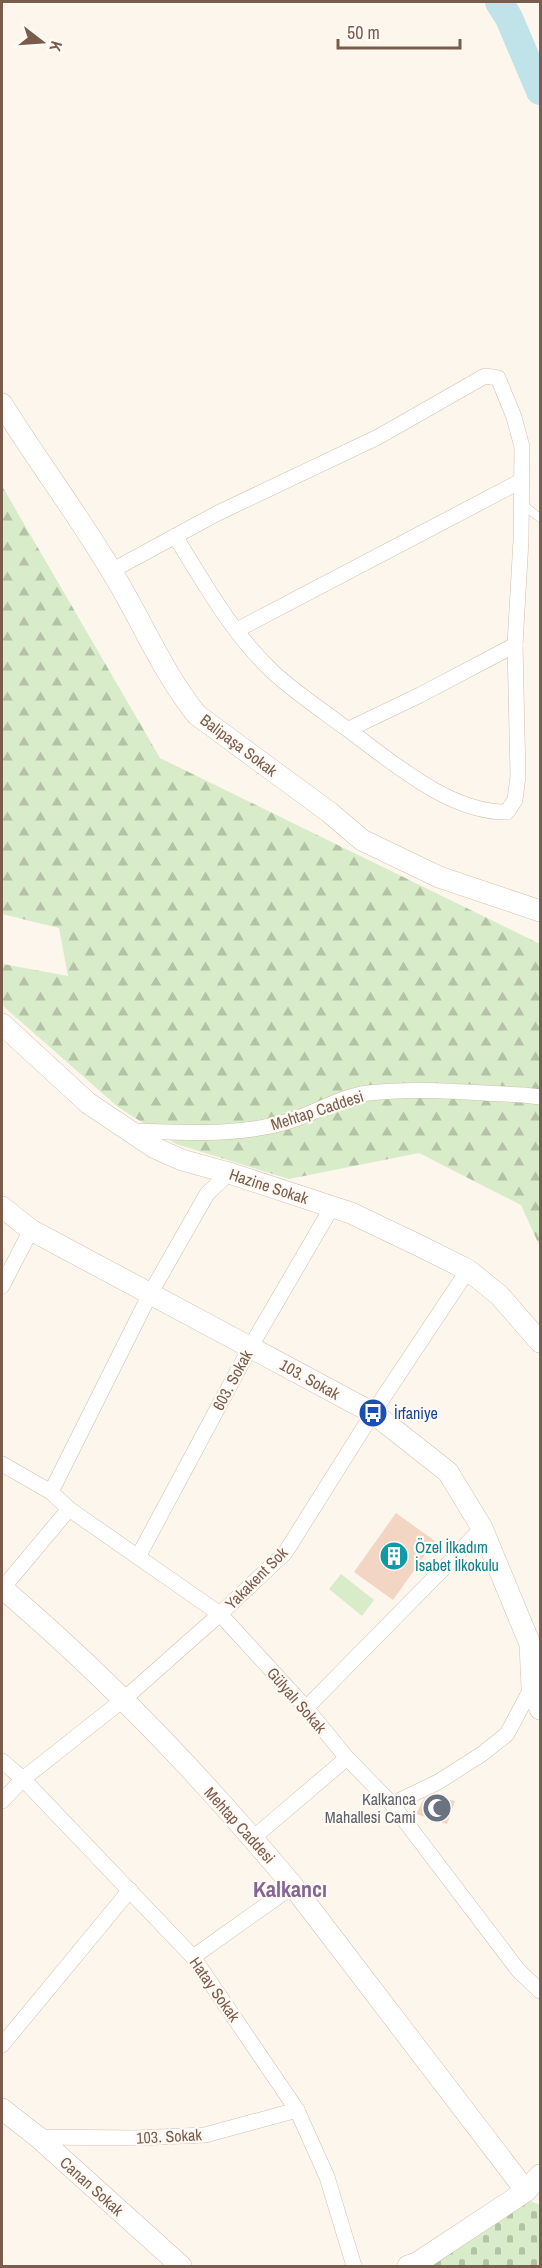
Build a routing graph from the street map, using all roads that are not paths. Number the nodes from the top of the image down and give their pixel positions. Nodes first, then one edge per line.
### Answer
1 (2, 404) edge
2 (521, 482) junction
3 (521, 503) junction
4 (540, 518) edge
5 (175, 536) junction
6 (111, 571) junction
7 (237, 630) junction
8 (515, 645) junction
9 (349, 729) junction
10 (540, 911) edge
11 (2, 1024) edge
12 (540, 1097) edge
13 (129, 1131) junction
14 (230, 1173) junction
15 (2, 1207) edge
16 (332, 1207) junction
17 (31, 1230) junction
18 (468, 1270) junction
19 (2, 1286) edge
20 (150, 1294) junction
21 (540, 1342) edge
22 (251, 1346) junction
23 (373, 1413) junction
24 (2, 1464) edge
25 (51, 1492) junction
26 (69, 1509) junction
27 (482, 1528) junction
28 (138, 1557) junction
29 (2, 1589) edge
30 (220, 1614) junction
31 (536, 1682) edge
32 (124, 1699) junction
33 (306, 1708) junction
34 (540, 1710) edge
35 (347, 1758) junction
36 (2, 1761) edge
37 (23, 1779) junction
38 (2, 1801) edge
39 (392, 1804) junction
40 (253, 1838) junction
41 (292, 1886) junction
42 (130, 1890) junction
43 (193, 1957) junction
44 (540, 1991) edge
45 (2, 2045) edge
46 (2, 2109) edge
47 (297, 2110) junction
48 (38, 2137) junction
49 (540, 2175) edge
50 (533, 2193) edge
51 (181, 2266) edge
52 (354, 2266) edge
53 (408, 2266) edge

1 - 6 street, Balipaşa Sokak
2 - 3 street
2 - 5 street
2 - 7 street
3 - 4 lane
3 - 8 street
5 - 6 street
5 - 7 street
6 - 10 street, Balipaşa Sokak
7 - 9 street
8 - 9 street
8 - 9 street
11 - 13 street, Hazine Sokak
12 - 13 street, Mehtap Caddesi
13 - 14 street, Hazine Sokak
14 - 16 street, Hazine Sokak
14 - 20 street
15 - 17 street, 103. Sokak
16 - 18 street, Hazine Sokak
16 - 22 street, 603. Sokak
17 - 19 street
17 - 20 street, 103. Sokak
18 - 21 street, Hazine Sokak
18 - 23 street, Yakakent Sok
20 - 22 street, 103. Sokak
20 - 25 street
22 - 23 street, 103. Sokak
22 - 28 street, 603. Sokak
23 - 27 street, 103. Sokak
23 - 30 street, Yakakent Sok
24 - 25 street, Gülyalı Sokak
25 - 26 street, Gülyalı Sokak
26 - 28 street, Gülyalı Sokak
26 - 29 street
27 - 31 street, 103. Sokak
27 - 33 street
28 - 30 street, Gülyalı Sokak
29 - 32 street, Mehtap Caddesi
30 - 32 street, Yakakent Sok
30 - 33 street, Gülyalı Sokak
31 - 34 street, 103. Sokak
31 - 39 street
32 - 37 street, Yakakent Sok
32 - 40 street, Mehtap Caddesi
33 - 35 street, Gülyalı Sokak
35 - 39 street, Gülyalı Sokak
35 - 40 street
36 - 37 street, Hatay Sokak
37 - 38 street, Yakakent Sok
37 - 42 street, Hatay Sokak
39 - 44 street, Gülyalı Sokak
40 - 41 street, Mehtap Caddesi
41 - 43 street
41 - 50 street, Mehtap Caddesi
42 - 43 street, Hatay Sokak
42 - 45 street
43 - 47 street, Hatay Sokak
46 - 48 street, Canan Sokak
47 - 48 street, 103. Sokak
47 - 52 street, Hatay Sokak
48 - 51 street, Canan Sokak
49 - 50 street
50 - 53 street

